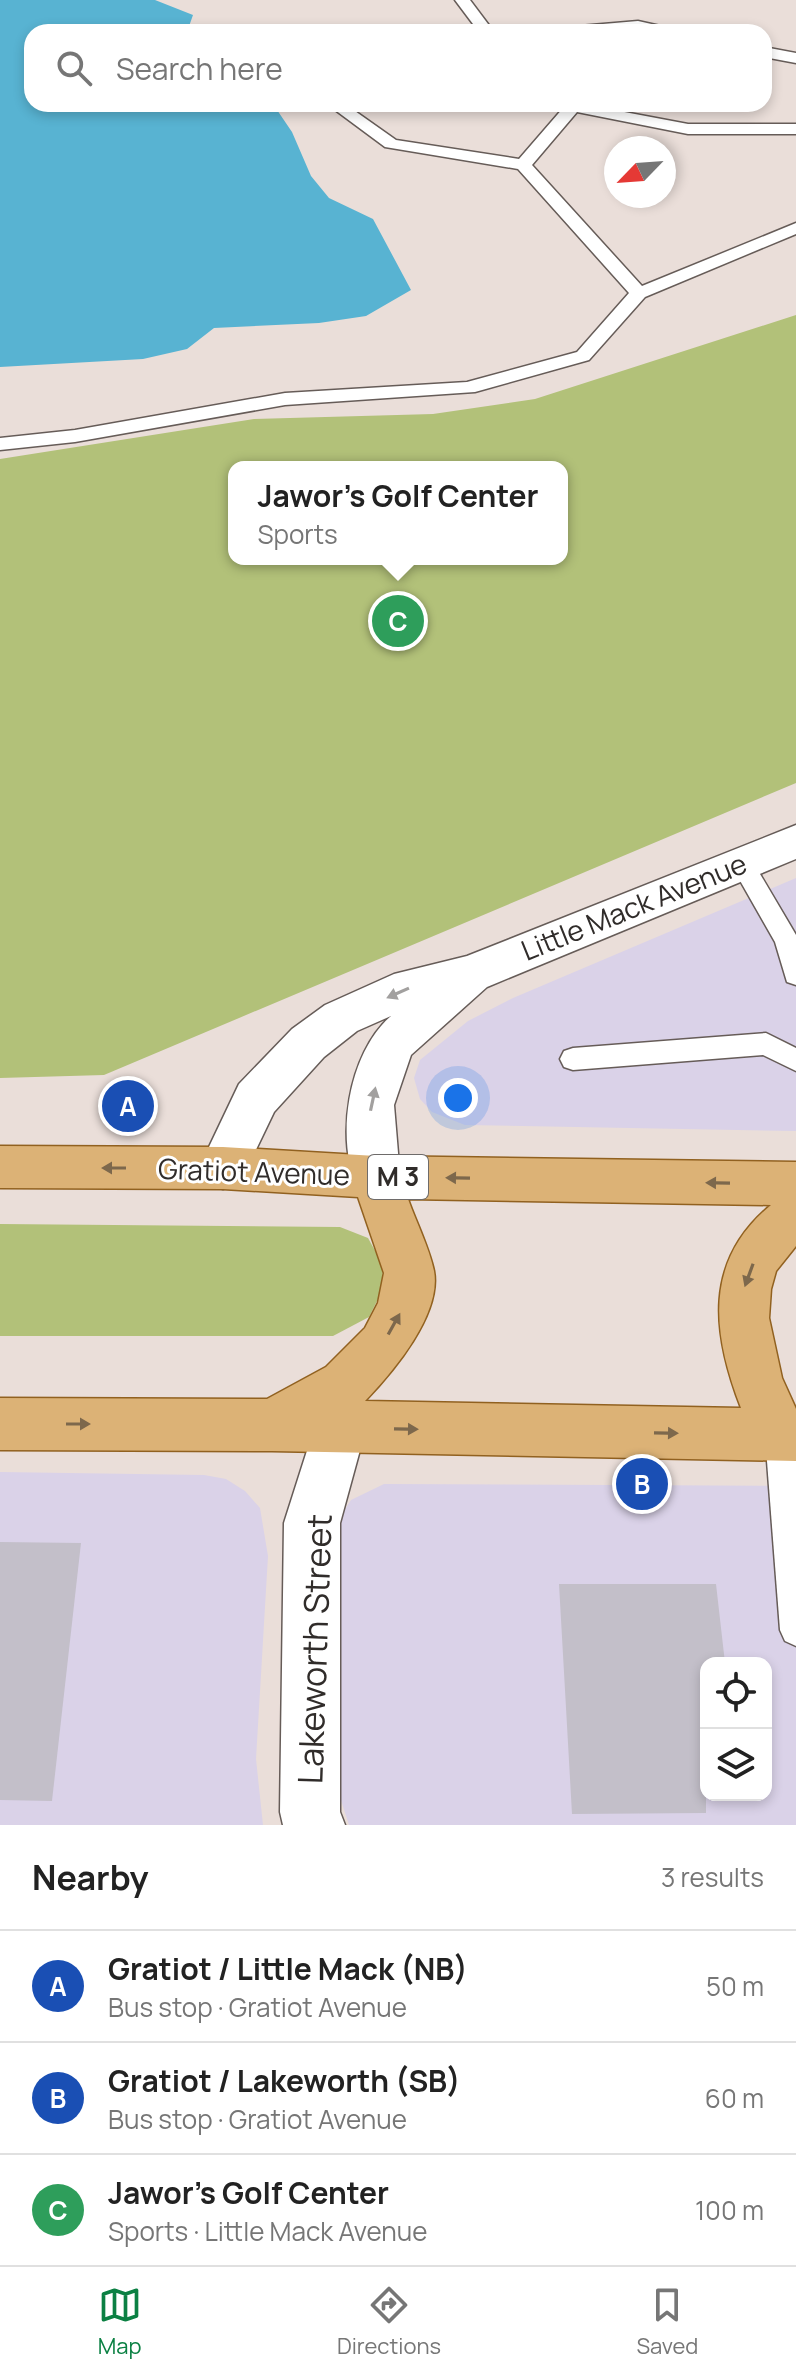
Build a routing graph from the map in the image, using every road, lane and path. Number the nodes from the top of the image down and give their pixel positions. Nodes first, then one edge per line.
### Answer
1 (462, 0) edge
2 (481, 24) edge
3 (772, 54) edge
4 (796, 58) edge
5 (346, 112) edge
6 (567, 112) edge
7 (607, 112) edge
8 (796, 129) edge
9 (523, 165) junction
10 (796, 228) edge
11 (639, 293) junction
12 (0, 444) edge
13 (796, 841) edge
14 (742, 863) junction
15 (791, 939) edge
16 (473, 973) junction
17 (796, 975) edge
18 (573, 1059) dead end
19 (796, 1060) edge
20 (0, 1167) edge
21 (223, 1168) junction
22 (376, 1177) junction
23 (796, 1184) edge
24 (796, 1215) edge
25 (0, 1425) edge
26 (272, 1425) junction
27 (339, 1428) junction
28 (788, 1435) edge
29 (796, 1630) edge
30 (314, 1825) edge

1 - 2 lane
3 - 4 lane
5 - 9 lane
6 - 9 lane
7 - 8 lane
9 - 11 lane
10 - 11 lane
11 - 12 lane
13 - 14 main road, Little Mack Avenue
14 - 15 lane
14 - 16 main road, Little Mack Avenue
15 - 17 lane
16 -> 21 main road, Little Mack Avenue
22 -> 16 main road, Little Mack Avenue
18 - 19 lane
21 -> 20 main road, Gratiot Avenue / M 3
21 - 22 main road, Gratiot Avenue / M 3
23 -> 22 main road, Gratiot Avenue / M 3
26 -> 22 main road
24 -> 28 main road
25 -> 26 main road
26 - 27 main road
27 -> 28 main road
27 - 30 main road, Lakeworth Street
28 - 29 lane

